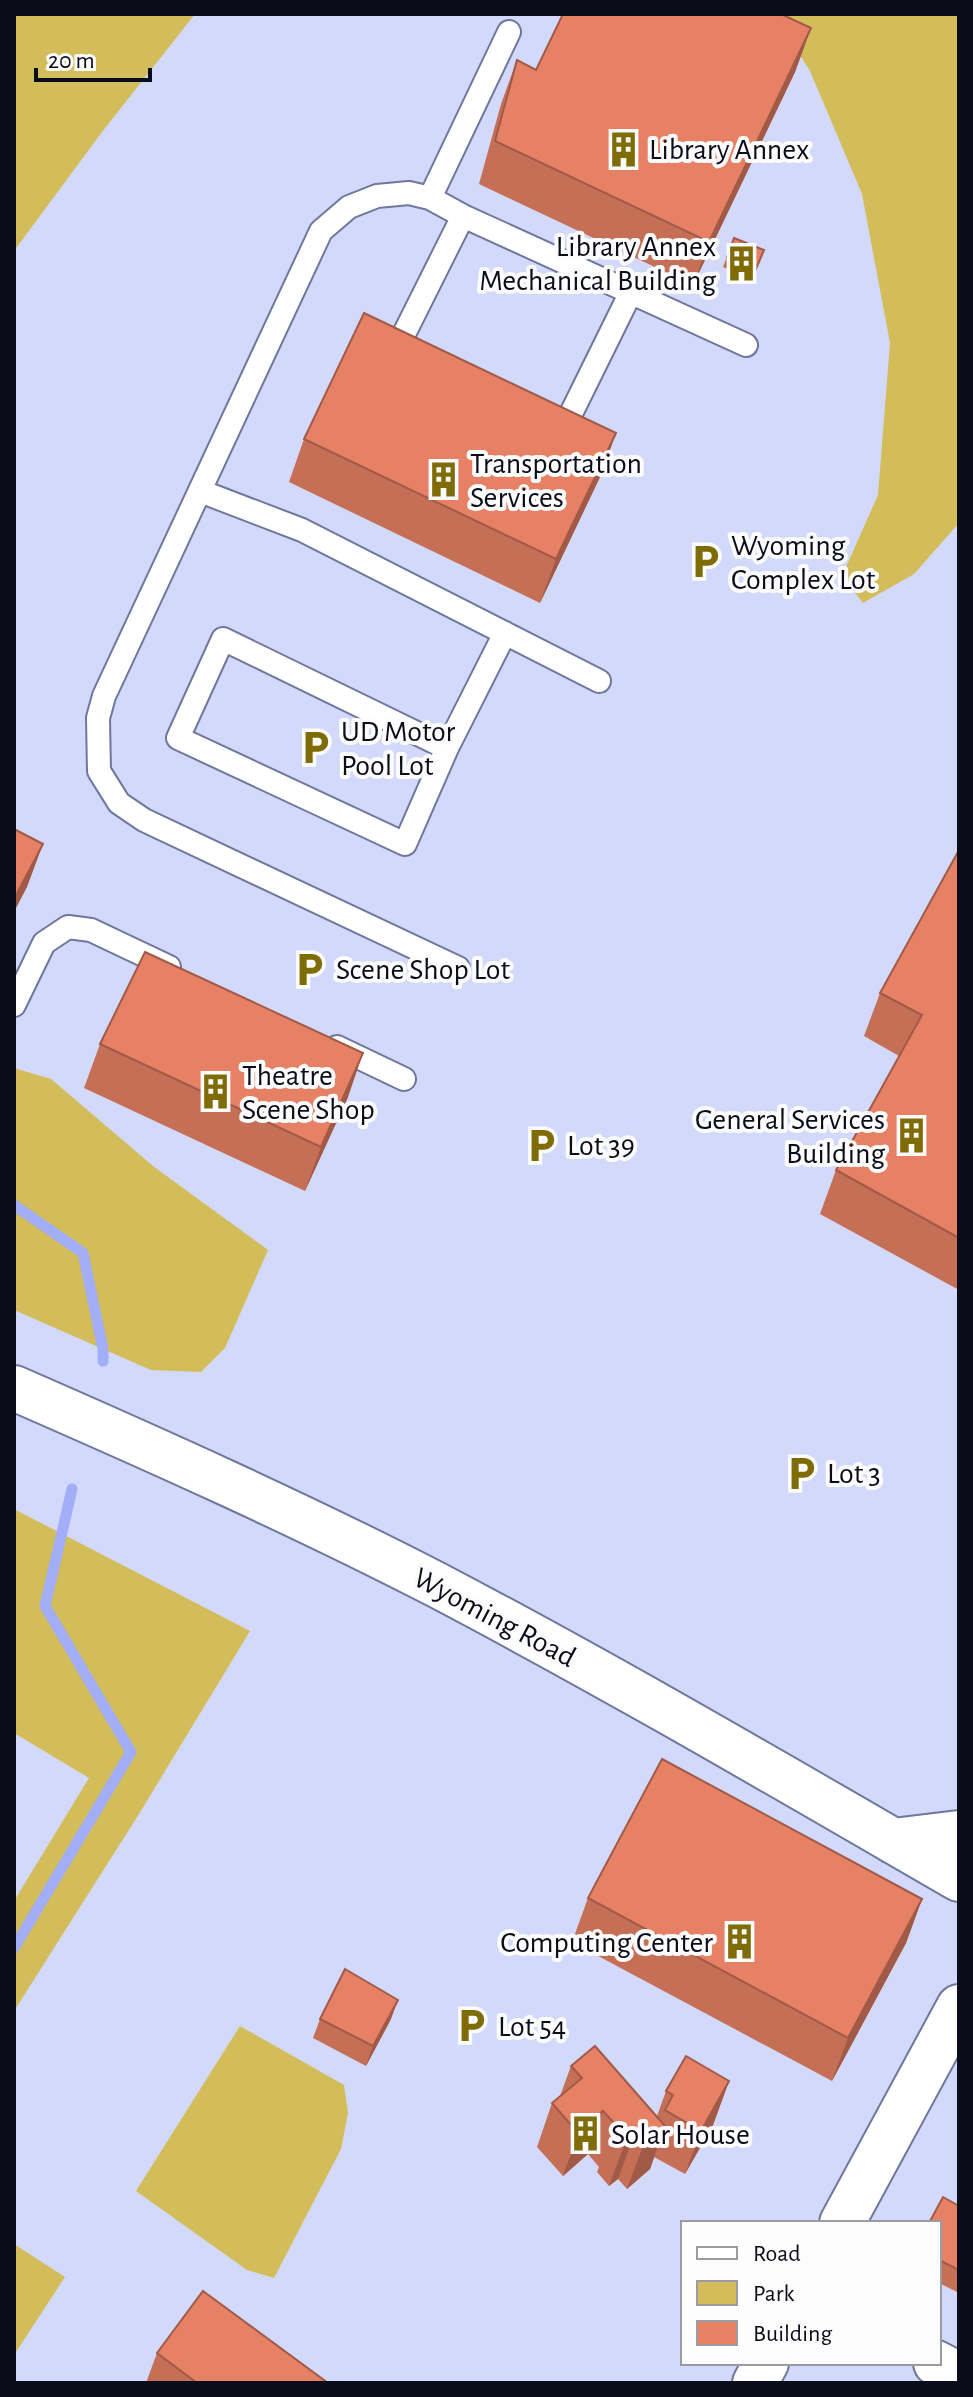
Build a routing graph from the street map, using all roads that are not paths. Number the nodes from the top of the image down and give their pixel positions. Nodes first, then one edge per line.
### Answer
1 (509, 32) dead end
2 (430, 198) junction
3 (463, 216) junction
4 (630, 294) junction
5 (746, 345) dead end
6 (389, 365) edge
7 (557, 443) edge
8 (200, 491) junction
9 (505, 633) junction
10 (599, 681) dead end
11 (447, 748) junction
12 (458, 968) dead end
13 (191, 978) edge
14 (14, 1005) edge
15 (319, 1039) edge
16 (404, 1079) dead end
17 (14, 1388) edge
18 (959, 1833) edge
19 (893, 1841) junction
20 (959, 1879) edge
21 (959, 2007) edge
22 (843, 2221) edge
23 (765, 2365) edge
24 (940, 2365) edge
25 (959, 2375) edge
26 (755, 2383) edge

1 - 2 lane
2 - 3 lane
2 - 8 lane
3 - 4 lane
3 - 6 lane
4 - 5 lane
4 - 7 lane
8 - 9 lane
8 - 12 lane
9 - 10 lane
9 - 11 lane
11 - 11 lane
13 - 14 lane
15 - 16 lane
17 - 19 street, Wyoming Road
18 - 19 street
19 - 20 street, Wyoming Road
21 - 22 street
23 - 26 street
24 - 25 street

